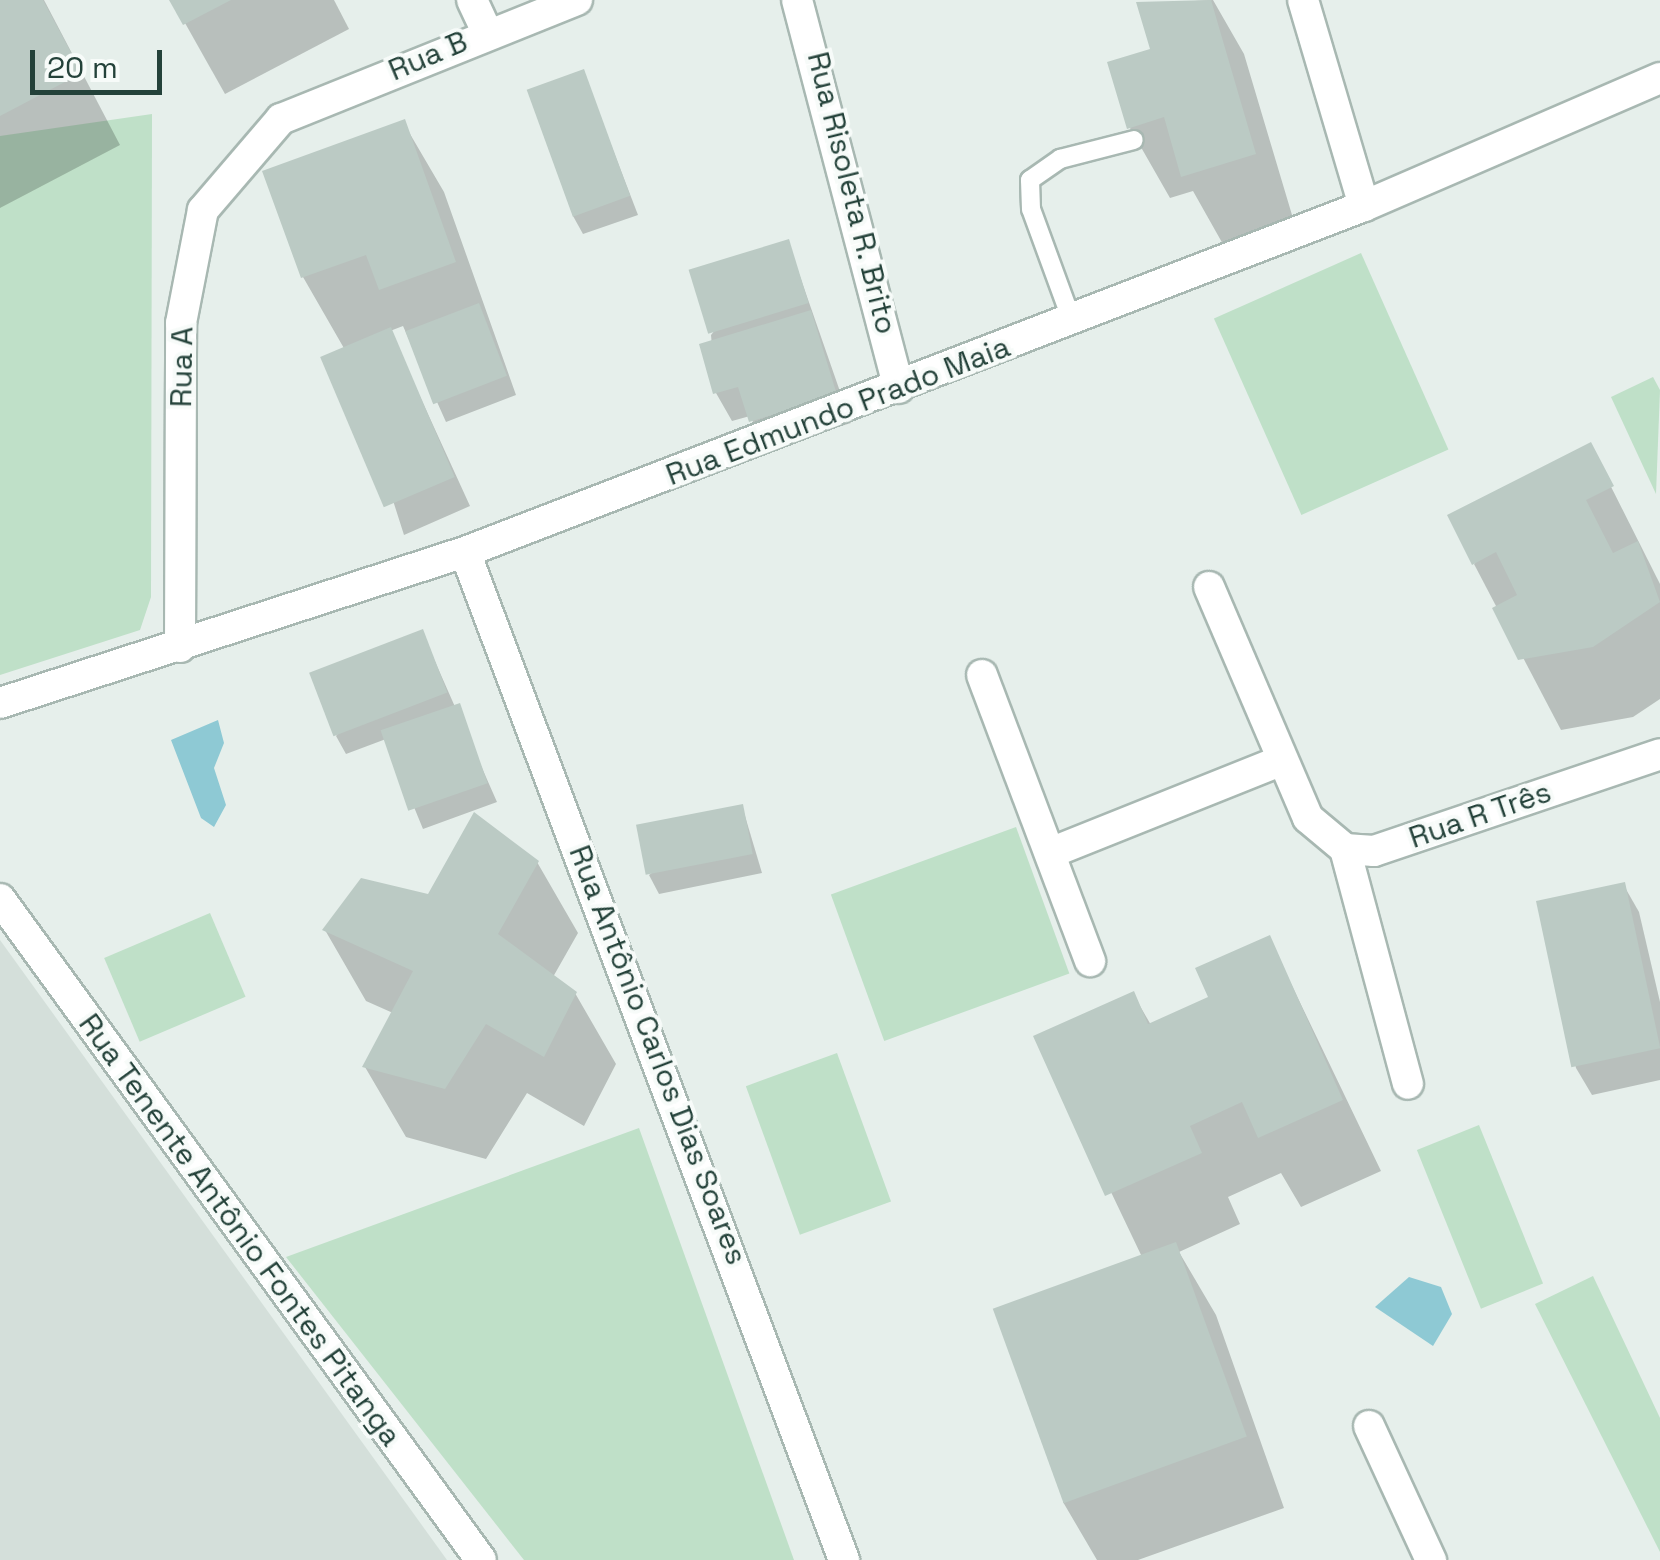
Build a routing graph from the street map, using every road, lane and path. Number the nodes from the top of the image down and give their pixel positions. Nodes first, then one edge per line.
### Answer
1 (472, 0) edge
2 (578, 0) edge
3 (798, 0) edge
4 (1303, 0) edge
5 (486, 30) junction
6 (1660, 78) edge
7 (281, 120) joint
8 (1134, 140) dead end
9 (1364, 206) junction
10 (1072, 320) junction
11 (899, 388) junction
12 (465, 552) junction
13 (1209, 587) dead end
14 (180, 647) junction
15 (982, 676) dead end
16 (0, 703) edge
17 (1660, 754) edge
18 (1282, 760) junction
19 (1345, 849) junction
20 (1050, 853) junction
21 (0, 900) edge
22 (1090, 961) dead end
23 (1408, 1084) dead end
24 (1368, 1426) dead end
25 (481, 1560) edge
26 (844, 1560) edge
27 (1431, 1560) edge

1 - 5 street
2 - 5 street, Rua B
3 - 11 street, Rua Risoleta R. Brito
4 - 9 street
5 - 7 street, Rua B
6 - 9 street, Rua Edmundo Prado Maia
7 - 14 street, Rua A
8 - 10 lane
9 - 10 street, Rua Edmundo Prado Maia
10 - 11 street, Rua Edmundo Prado Maia
11 - 12 street, Rua Edmundo Prado Maia
12 - 14 street, Rua Edmundo Prado Maia
12 - 26 street, Rua Antônio Carlos Dias Soares
13 - 18 street
14 - 16 street, Rua Edmundo Prado Maia
15 - 20 street
17 - 19 street, Rua R Três
18 - 19 street
18 - 20 street
19 - 23 street
20 - 22 street
21 - 25 street, Rua Tenente Antônio Fontes Pitanga
24 - 27 street

